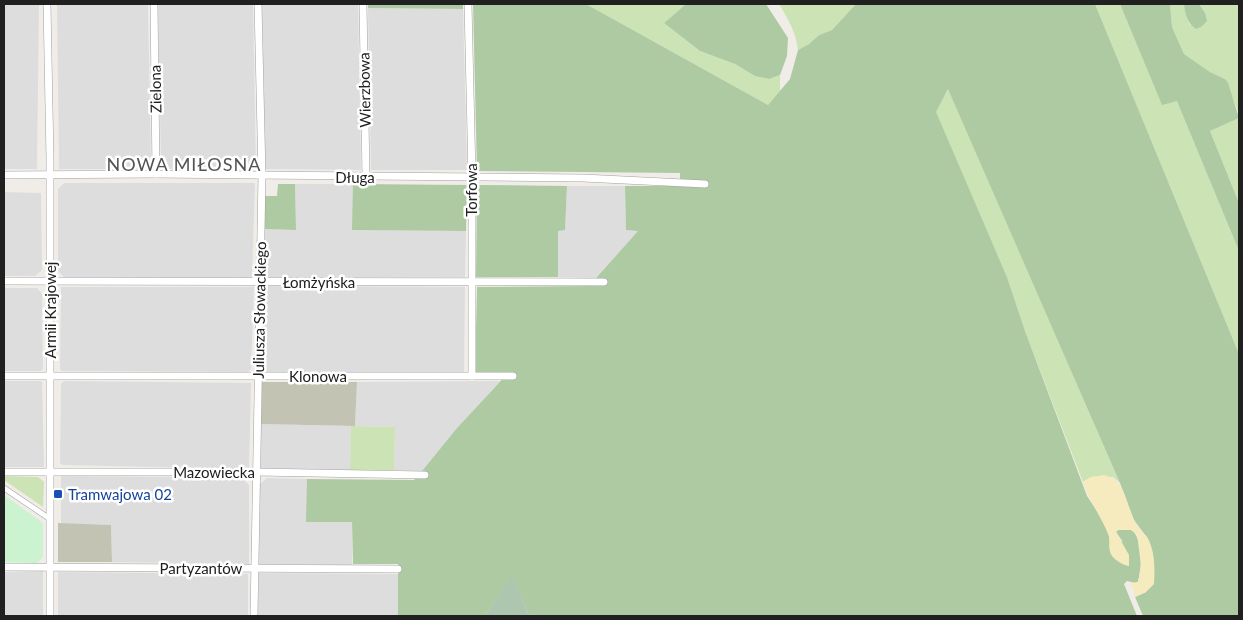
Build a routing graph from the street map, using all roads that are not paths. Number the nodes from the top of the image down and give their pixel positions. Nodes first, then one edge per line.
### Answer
1 (47, 4) edge
2 (154, 4) edge
3 (258, 4) edge
4 (363, 4) edge
5 (468, 4) edge
6 (156, 174) junction
7 (4, 176) edge
8 (50, 176) junction
9 (262, 176) junction
10 (366, 177) junction
11 (472, 177) junction
12 (706, 184) dead end
13 (4, 281) edge
14 (50, 282) junction
15 (260, 282) junction
16 (604, 282) dead end
17 (472, 283) junction
18 (4, 376) edge
19 (51, 376) junction
20 (258, 376) junction
21 (472, 376) junction
22 (513, 376) dead end
23 (4, 472) edge
24 (51, 472) junction
25 (256, 472) junction
26 (424, 475) dead end
27 (4, 488) edge
28 (50, 519) junction
29 (4, 567) edge
30 (50, 567) junction
31 (254, 569) junction
32 (398, 569) dead end
33 (50, 616) edge
34 (254, 616) edge

1 - 8 street, Armii Krajowej
2 - 6 street, Zielona
3 - 9 street, Juliusza Słowackiego
4 - 10 street, Wierzbowa
5 - 11 street, Torfowa
6 - 8 street, Długa
6 - 9 street, Długa
7 - 8 street, Długa
8 - 14 street, Armii Krajowej
9 - 10 street, Długa
9 - 15 street, Juliusza Słowackiego
10 - 11 street, Długa
11 - 12 street, Długa
11 - 17 street, Torfowa
13 - 14 street, Łomżyńska
14 - 15 street, Łomżyńska
14 - 19 street, Armii Krajowej
15 - 17 street, Łomżyńska
15 - 20 street, Juliusza Słowackiego
16 - 17 street, Łomżyńska
17 - 21 street, Torfowa
18 - 19 street, Klonowa
19 - 20 street, Klonowa
19 - 24 street, Armii Krajowej
20 - 21 street, Klonowa
20 - 25 street, Juliusza Słowackiego
21 - 22 street, Klonowa
23 - 24 street, Mazowiecka
24 - 25 street, Mazowiecka
24 - 28 street, Armii Krajowej
25 - 26 street, Mazowiecka
25 - 31 street, Juliusza Słowackiego
27 - 28 street
28 - 30 street, Armii Krajowej
29 - 30 street, Partyzantów
30 - 31 street, Partyzantów
30 - 33 street, Armii Krajowej
31 - 32 street, Partyzantów
31 - 34 street, Juliusza Słowackiego

